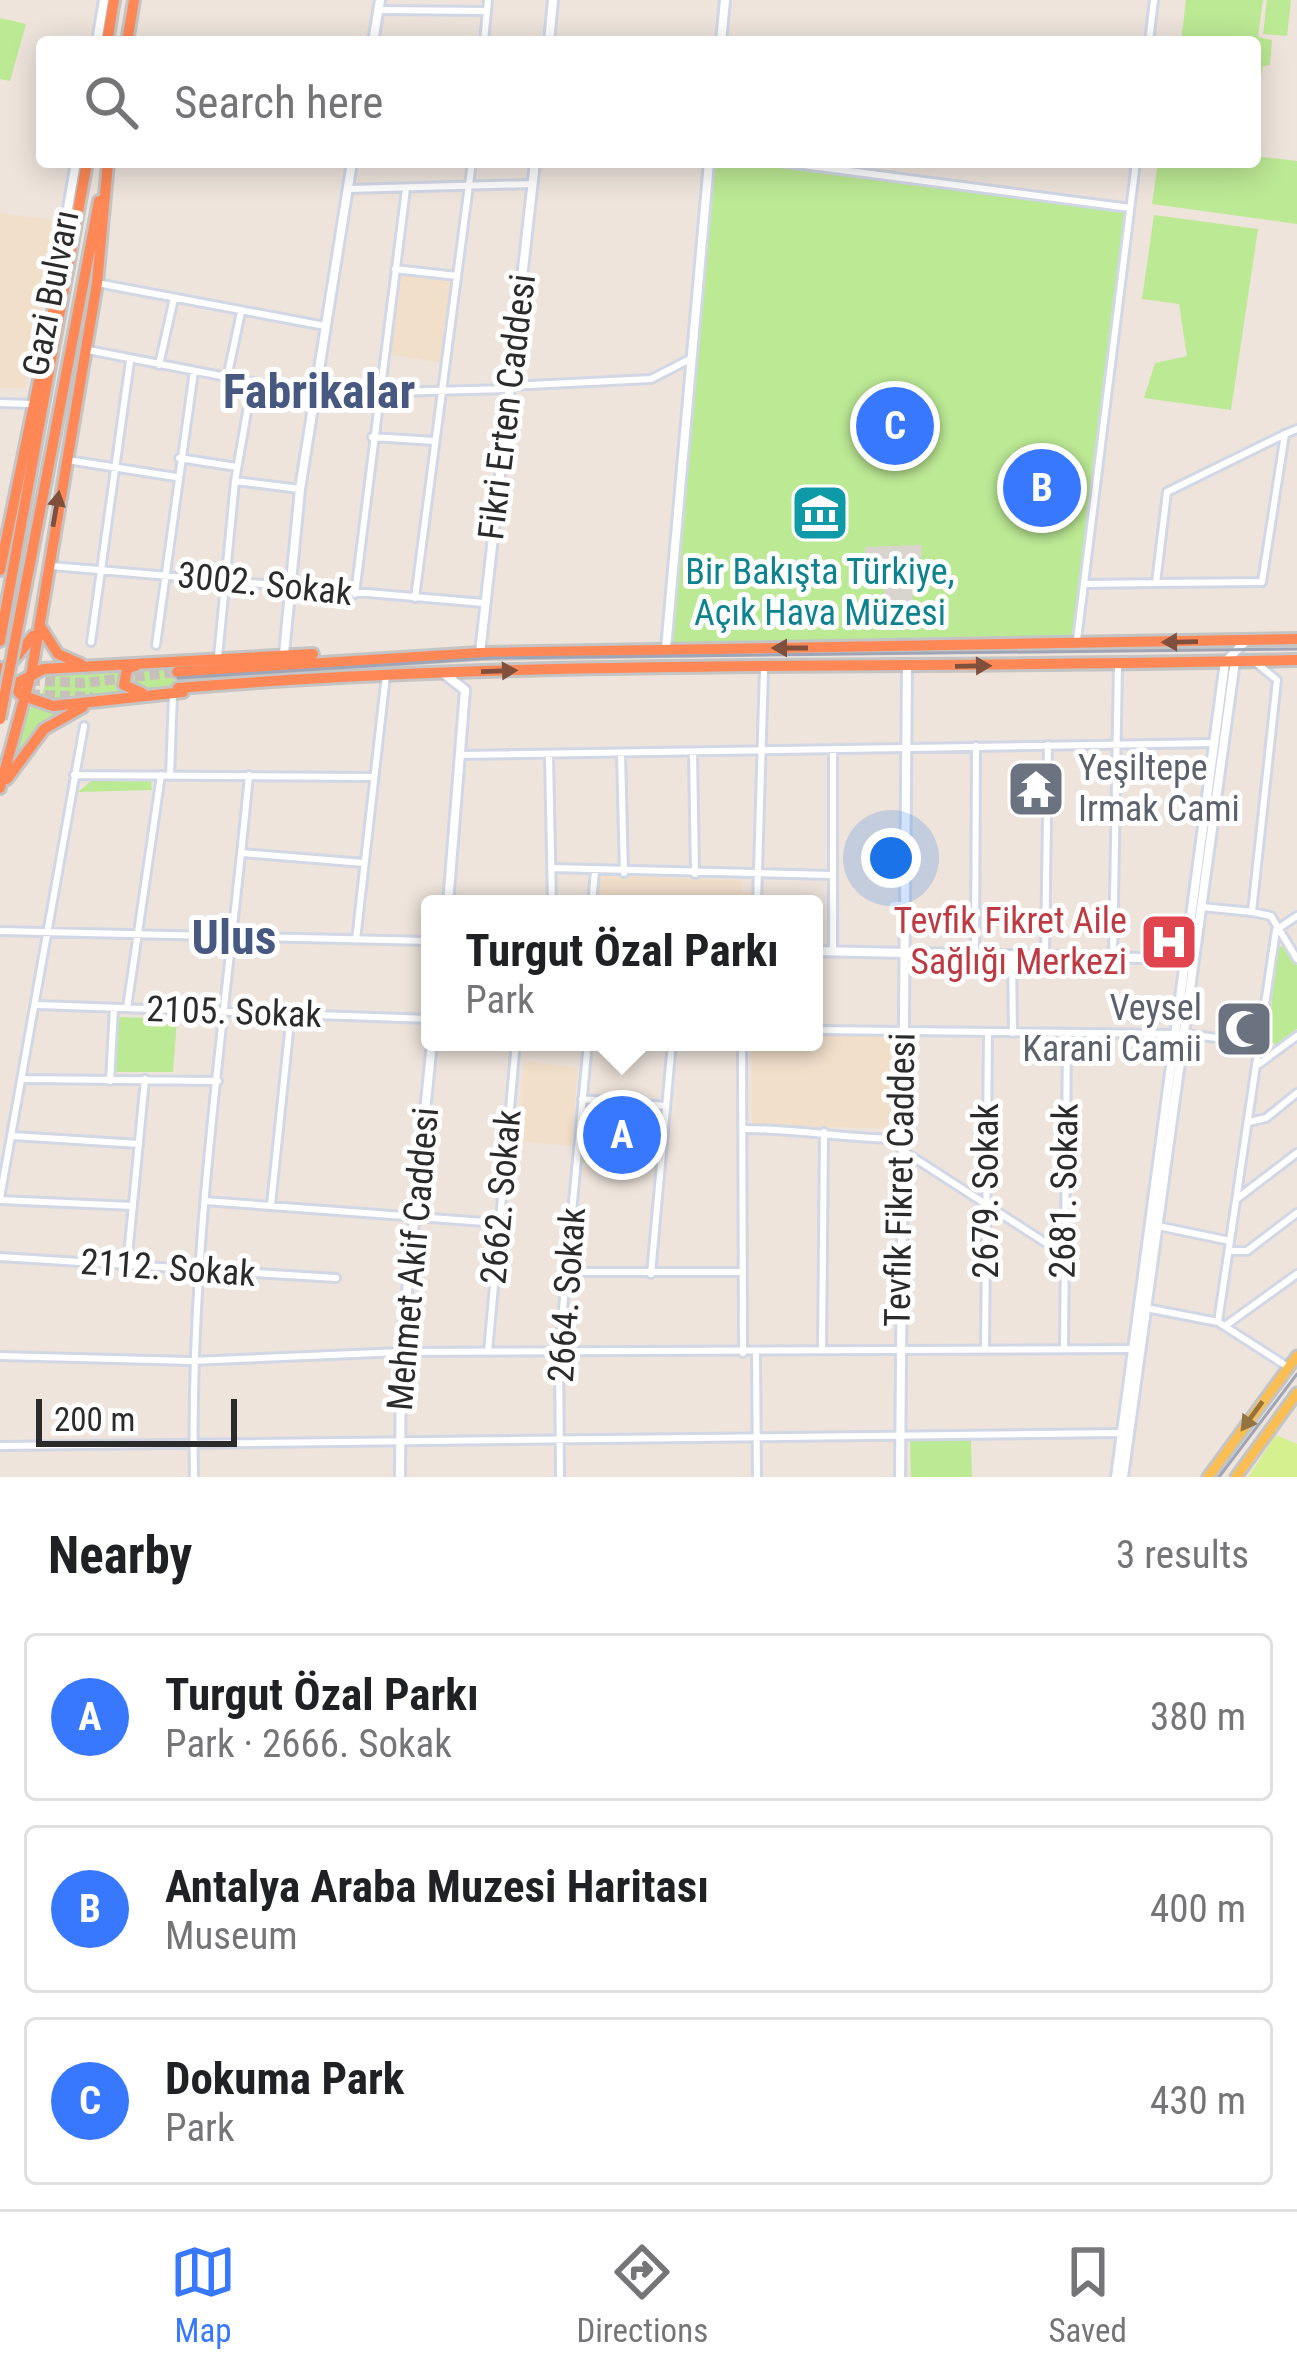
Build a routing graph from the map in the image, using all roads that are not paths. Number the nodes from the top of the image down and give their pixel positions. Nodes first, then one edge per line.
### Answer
1 (104, 0) edge
2 (114, 0) edge
3 (134, 0) edge
4 (488, 0) edge
5 (554, 0) edge
6 (725, 0) edge
7 (1154, 0) edge
8 (379, 5) edge
9 (487, 11) junction
10 (98, 36) edge
11 (108, 36) edge
12 (128, 36) edge
13 (374, 36) edge
14 (485, 36) edge
15 (550, 36) edge
16 (722, 36) edge
17 (1150, 36) edge
18 (75, 168) edge
19 (86, 168) edge
20 (106, 168) edge
21 (107, 168) edge
22 (351, 168) edge
23 (471, 168) edge
24 (534, 168) edge
25 (708, 168) edge
26 (826, 168) edge
27 (1135, 168) edge
28 (469, 183) junction
29 (533, 184) junction
30 (406, 188) junction
31 (347, 189) junction
32 (80, 206) junction
33 (1130, 208) junction
34 (395, 268) junction
35 (57, 276) junction
36 (457, 276) junction
37 (97, 283) junction
38 (174, 298) junction
39 (242, 312) junction
40 (325, 326) junction
41 (85, 349) junction
42 (692, 358) junction
43 (130, 359) junction
44 (159, 364) junction
45 (194, 371) junction
46 (227, 378) junction
47 (252, 382) junction
48 (509, 388) junction
49 (444, 392) junction
50 (314, 394) junction
51 (377, 396) junction
52 (0, 403) edge
53 (32, 404) junction
54 (1297, 429) edge
55 (1285, 434) junction
56 (372, 436) junction
57 (435, 441) junction
58 (179, 458) junction
59 (65, 460) junction
60 (114, 467) junction
61 (237, 467) junction
62 (176, 477) junction
63 (235, 481) junction
64 (301, 489) junction
65 (2, 560) edge
66 (46, 565) junction
67 (98, 572) junction
68 (166, 573) junction
69 (226, 578) junction
70 (1156, 583) junction
71 (1084, 584) junction
72 (289, 589) junction
73 (356, 594) junction
74 (416, 598) junction
75 (484, 603) junction
76 (38, 622) junction
77 (1297, 639) edge
78 (0, 640) edge
79 (1247, 640) junction
80 (91, 642) dead end
81 (1077, 644) junction
82 (156, 645) dead end
83 (892, 647) junction
84 (666, 649) junction
85 (480, 652) junction
86 (284, 654) junction
87 (218, 657) junction
88 (353, 657) junction
89 (1297, 660) edge
90 (151, 661) junction
91 (1254, 661) junction
92 (1230, 662) junction
93 (1118, 663) junction
94 (90, 665) junction
95 (764, 668) junction
96 (907, 668) junction
97 (32, 670) junction
98 (1, 671) edge
99 (177, 672) tunnel mouth
100 (442, 673) junction
101 (386, 675) junction
102 (12, 684) junction
103 (176, 690) junction
104 (0, 693) edge
105 (157, 695) junction
106 (26, 698) junction
107 (97, 701) junction
108 (0, 705) edge
109 (0, 719) edge
110 (84, 725) dead end
111 (1117, 741) junction
112 (1215, 743) junction
113 (12, 744) junction
114 (906, 745) junction
115 (1048, 745) junction
116 (976, 746) junction
117 (833, 749) junction
118 (758, 751) junction
119 (693, 752) junction
120 (621, 753) junction
121 (548, 754) junction
122 (461, 755) junction
123 (74, 775) junction
124 (249, 775) junction
125 (166, 776) junction
126 (374, 777) junction
127 (0, 790) edge
128 (242, 853) junction
129 (364, 863) junction
130 (551, 868) junction
131 (595, 871) junction
132 (624, 873) junction
133 (695, 874) junction
134 (832, 875) junction
135 (758, 876) junction
136 (449, 895) edge
137 (552, 895) edge
138 (593, 895) edge
139 (757, 895) edge
140 (1201, 907) junction
141 (1252, 912) junction
142 (1297, 916) edge
143 (1276, 930) junction
144 (0, 932) edge
145 (48, 933) junction
146 (138, 934) junction
147 (234, 937) junction
148 (356, 940) junction
149 (421, 941) edge
150 (823, 951) edge
151 (832, 951) junction
152 (904, 953) junction
153 (975, 954) junction
154 (1012, 956) junction
155 (1045, 956) junction
156 (1113, 958) junction
157 (1297, 958) edge
158 (1187, 959) junction
159 (37, 1005) junction
160 (114, 1009) junction
161 (127, 1009) junction
162 (226, 1013) junction
163 (291, 1013) junction
164 (421, 1019) edge
165 (823, 1030) edge
166 (902, 1030) junction
167 (988, 1033) junction
168 (1013, 1034) junction
169 (1180, 1034) junction
170 (1067, 1035) junction
171 (1297, 1036) edge
172 (1258, 1043) junction
173 (431, 1051) edge
174 (514, 1051) edge
175 (587, 1051) edge
176 (671, 1051) edge
177 (742, 1051) edge
178 (1258, 1064) junction
179 (24, 1079) junction
180 (145, 1079) junction
181 (110, 1081) junction
182 (218, 1081) junction
183 (1297, 1094) edge
184 (582, 1099) junction
185 (666, 1106) junction
186 (1249, 1122) junction
187 (745, 1129) junction
188 (824, 1132) junction
189 (13, 1136) junction
190 (139, 1144) junction
191 (901, 1144) junction
192 (1297, 1153) edge
193 (0, 1199) edge
194 (1236, 1199) junction
195 (205, 1201) junction
196 (271, 1205) junction
197 (133, 1206) junction
198 (986, 1206) junction
199 (1297, 1213) edge
200 (415, 1214) junction
201 (498, 1223) junction
202 (1158, 1226) junction
203 (1230, 1246) junction
204 (1062, 1253) junction
205 (0, 1257) edge
206 (128, 1266) junction
207 (198, 1270) junction
208 (566, 1272) junction
209 (743, 1272) junction
210 (651, 1274) junction
211 (1297, 1274) edge
212 (336, 1278) dead end
213 (1146, 1308) junction
214 (1221, 1324) junction
215 (1064, 1347) junction
216 (986, 1349) junction
217 (1133, 1349) junction
218 (401, 1352) junction
219 (488, 1352) junction
220 (559, 1352) junction
221 (756, 1352) junction
222 (822, 1352) junction
223 (898, 1352) junction
224 (743, 1353) junction
225 (0, 1356) edge
226 (1297, 1357) edge
227 (191, 1361) junction
228 (1288, 1367) junction
229 (1297, 1393) edge
230 (898, 1433) junction
231 (1122, 1433) junction
232 (758, 1436) junction
233 (561, 1437) junction
234 (399, 1438) junction
235 (0, 1446) edge
236 (194, 1447) junction
237 (194, 1477) edge
238 (400, 1477) edge
239 (560, 1477) edge
240 (758, 1477) edge
241 (900, 1477) edge
242 (1120, 1477) edge
243 (1208, 1477) edge
244 (1236, 1477) edge

1 - 10 street
2 - 11 highway
3 - 12 highway
4 - 9 street
5 - 15 street
6 - 16 street
7 - 17 street
8 - 9 street
8 - 13 street
9 - 14 street
18 - 35 street
19 - 32 highway, Gazi Bulvarı
20 - 109 highway, Gazi Bulvarı, bridge
21 - 37 highway
22 - 31 street
23 - 28 street
24 - 29 street, Fikri Erten Caddesi
25 - 42 street
26 - 33 street
27 - 33 street
28 - 29 street
28 - 30 street
28 - 36 street
29 - 48 street, Fikri Erten Caddesi
30 - 31 street
30 - 34 street
31 - 40 street
32 - 35 highway
32 - 78 highway, Gazi Bulvarı
33 - 71 street
34 - 36 street
34 - 51 street
35 - 53 highway
36 - 49 street
37 - 38 street
37 - 41 highway
38 - 39 street
38 - 44 street
39 - 40 street
39 - 46 street
40 - 50 street
41 - 43 street
41 - 59 highway
42 - 48 street
42 - 84 street
43 - 44 street
43 - 60 street
44 - 45 street
45 - 46 street
45 - 58 street
46 - 47 street
47 - 50 street
47 - 61 street
48 - 49 street
48 - 75 street, Fikri Erten Caddesi
49 - 51 street
49 - 57 street
50 - 51 street
50 - 64 street
51 - 56 street
52 - 53 street
53 - 65 highway
54 - 55 street
55 - 70 street
55 - 70 street
56 - 57 street
56 - 73 street
57 - 74 street
58 - 61 street
58 - 62 street
59 - 60 street
66 -> 59 highway
60 - 62 street
60 - 67 street
61 - 63 street
62 - 68 street
63 - 64 street
63 - 69 street
64 - 72 street
66 - 67 street, 3002. Sokak
66 - 76 highway
67 - 68 street, 3002. Sokak
67 - 80 street
68 - 69 street, 3002. Sokak
68 - 82 street
69 - 72 street, 3002. Sokak
69 - 87 street
70 - 71 street
71 - 81 street
72 - 73 street, 3002. Sokak
72 - 86 street
73 - 74 street, 3002. Sokak
74 - 75 street, 3002. Sokak
75 - 85 street, Fikri Erten Caddesi
76 - 94 highway
76 - 97 highway
76 - 98 highway
77 - 79 highway
79 -> 81 highway
79 - 92 street
81 - 83 highway
83 -> 84 highway
83 - 96 highway
84 - 85 highway
85 - 88 highway
86 - 87 highway
86 - 88 highway
87 - 90 highway
88 - 99 highway
89 - 91 highway
90 - 94 highway
90 - 105 highway
91 - 92 highway
91 - 141 street
92 - 93 highway
92 - 112 street
92 - 140 street
96 -> 93 highway
93 - 111 street
94 - 97 highway
95 - 96 highway
100 -> 95 highway
95 - 118 street
96 - 114 street, Tevfik Fikret Caddesi
97 - 102 highway
97 - 106 highway
98 - 102 highway
100 - 101 highway
100 - 122 street
101 - 103 highway
101 - 126 street
102 - 104 highway
102 - 106 highway
103 - 105 highway
103 - 125 street
105 - 107 highway
106 - 107 highway
106 - 113 highway
107 - 127 highway
108 - 113 highway
110 - 123 street
111 - 112 street
111 - 115 street
111 - 156 street
112 - 158 street
113 - 127 highway
114 - 116 street
114 - 117 street
114 - 152 street, Tevfik Fikret Caddesi
115 - 116 street
115 - 155 street
116 - 153 street
117 - 118 street
117 - 134 street
118 - 119 street
118 - 135 street
119 - 120 street
119 - 133 street
120 - 121 street
120 - 132 street
121 - 122 street
121 - 130 street
122 - 136 street
123 - 125 street
123 - 145 street
124 - 125 street
124 - 126 street
124 - 128 street
125 - 146 street
126 - 129 street
128 - 129 street
128 - 147 street
129 - 148 street
130 - 131 street
130 - 137 street
131 - 132 street
131 - 138 street
132 - 133 street
133 - 135 street
134 - 135 street
134 - 151 street
135 - 139 street
140 - 141 street
140 - 169 street
141 - 143 street
142 - 143 street
143 - 157 street
143 - 172 street
144 - 145 street
145 - 146 street
145 - 159 street
146 - 147 street
146 - 161 street
147 - 148 street
147 - 162 street
148 - 149 street
150 - 151 street
151 - 152 street
152 - 153 street
152 - 166 street, Tevfik Fikret Caddesi
153 - 154 street
154 - 155 street
154 - 168 street
155 - 156 street
156 - 158 street
158 - 169 street
159 - 160 street, 2105. Sokak
159 - 179 street
160 - 161 street, 2105. Sokak
160 - 181 street
161 - 162 street, 2105. Sokak
162 - 163 street, 2105. Sokak
162 - 182 street
163 - 164 street, 2105. Sokak
163 - 196 street
165 - 166 street
166 - 167 street
166 - 191 street, Tevfik Fikret Caddesi
167 - 168 street
167 - 198 street, 2679. Sokak
168 - 170 street
169 - 170 street
169 - 172 street
169 - 202 street
169 - 217 street
170 - 204 street, 2681. Sokak
171 - 178 street
172 - 178 street
173 - 200 street, Mehmet Akif Caddesi
174 - 201 street, 2662. Sokak
175 - 184 street, 2664. Sokak
176 - 185 street
177 - 187 street
178 - 186 street
179 - 181 street
179 - 189 street
180 - 181 street
180 - 182 street
180 - 190 street
182 - 195 street
183 - 186 street
184 - 185 street
184 - 208 street, 2664. Sokak
185 - 210 street
186 - 194 street
187 - 188 street
187 - 209 street
188 - 191 street
188 - 222 street
189 - 190 street
189 - 193 street
190 - 197 street
191 - 198 street
191 - 223 street, Tevfik Fikret Caddesi
192 - 194 street
193 - 197 street
194 - 203 street
195 - 196 street
195 - 207 street
196 - 200 street
197 - 206 street
198 - 204 street
198 - 216 street, 2679. Sokak
199 - 203 street
200 - 201 street
200 - 218 street, Mehmet Akif Caddesi
201 - 219 street, 2662. Sokak
202 - 203 street
202 - 213 street
203 - 214 street
204 - 215 street, 2681. Sokak
205 - 206 street, 2112. Sokak
206 - 207 street, 2112. Sokak
207 - 212 street, 2112. Sokak
207 - 227 street
208 - 210 street
208 - 220 street, 2664. Sokak
209 - 210 street
209 - 224 street
211 - 214 street
213 - 214 street
213 - 242 street
214 - 228 street
215 - 216 street
215 - 217 street
216 - 223 street
217 - 231 street
218 - 219 street
218 - 227 street
218 - 234 street, Mehmet Akif Caddesi
219 - 220 street
220 - 224 street
220 - 233 street, 2664. Sokak
221 - 222 street
221 - 224 street
221 - 232 street
222 - 223 street
223 - 230 street, Tevfik Fikret Caddesi
225 - 227 street
226 - 228 main road
227 - 236 street
228 -> 243 main road
229 - 244 main road
230 - 231 street
230 - 232 street
230 - 241 street, Tevfik Fikret Caddesi
231 - 242 street
232 - 233 street
232 - 240 street
233 - 234 street
233 - 239 street, 2664. Sokak
234 - 236 street
234 - 238 street, Mehmet Akif Caddesi
235 - 236 street
236 - 237 street

